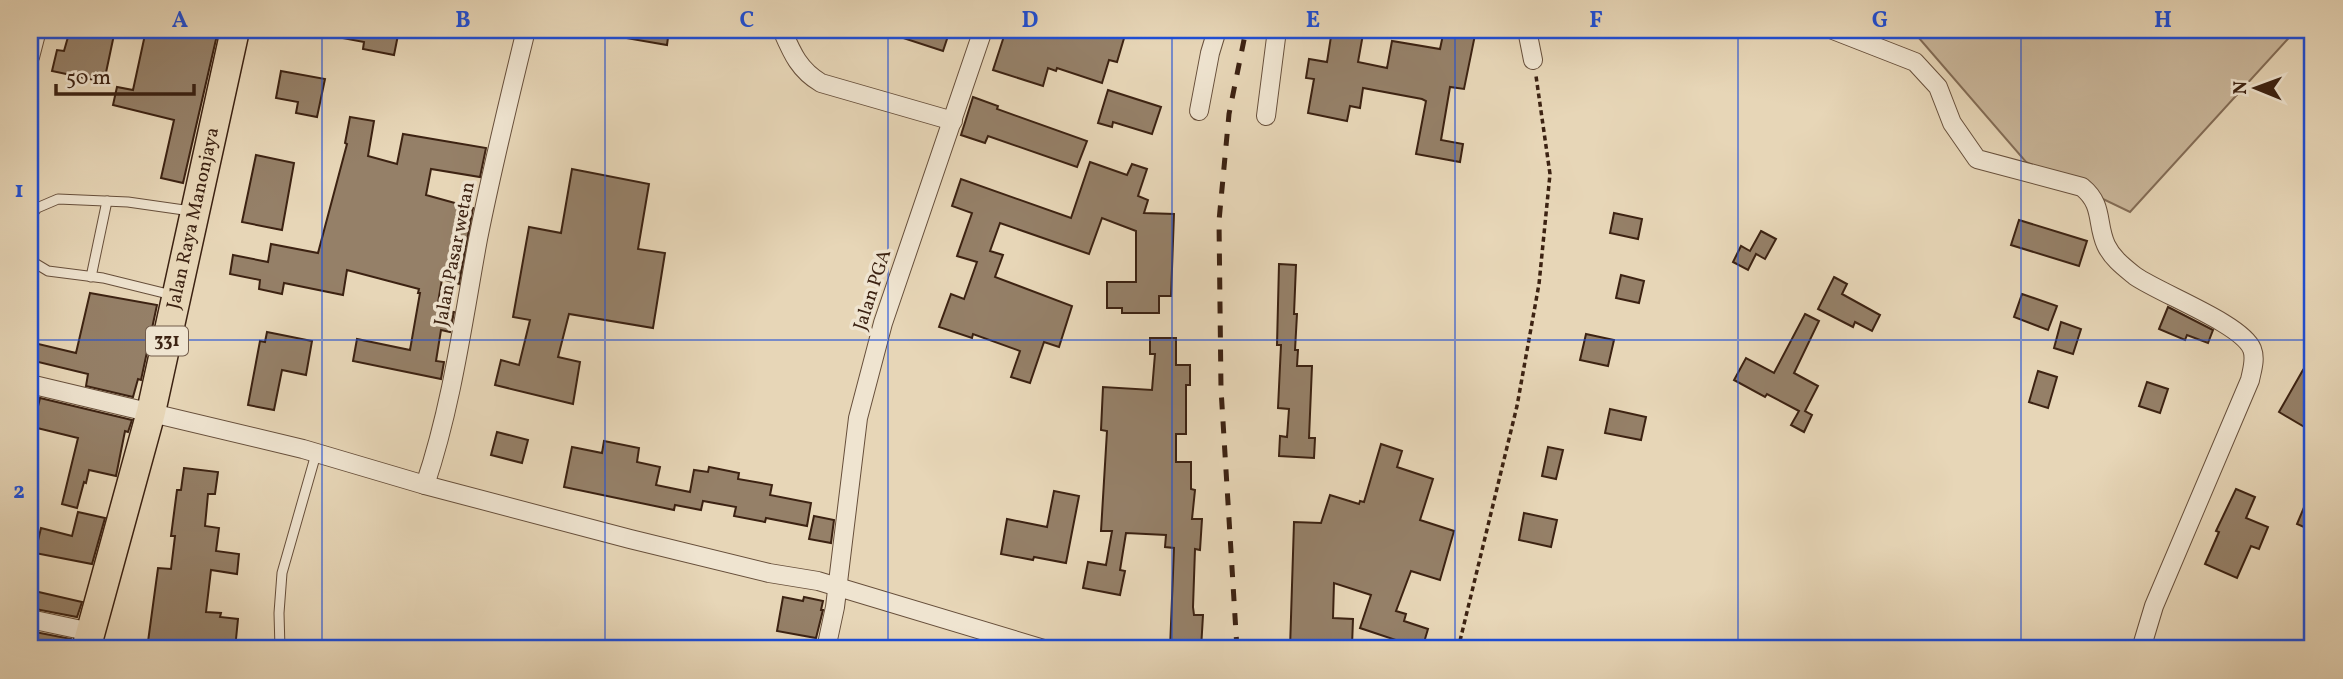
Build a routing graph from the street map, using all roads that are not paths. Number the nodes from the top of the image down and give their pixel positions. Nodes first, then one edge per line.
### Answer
1 (37, 30) edge
2 (235, 30) edge
3 (526, 30) edge
4 (782, 30) edge
5 (983, 30) edge
6 (1217, 30) edge
7 (1277, 30) edge
8 (1527, 30) edge
9 (1833, 30) edge
10 (30, 57) edge
11 (1533, 60) road end
12 (1199, 111) dead end
13 (1266, 116) dead end
14 (953, 121) junction
15 (107, 201) junction
16 (197, 212) junction
17 (30, 217) edge
18 (30, 257) edge
19 (91, 277) junction
20 (177, 296) junction
21 (30, 384) edge
22 (151, 412) junction
23 (316, 454) junction
24 (425, 485) junction
25 (838, 579) junction
26 (30, 619) edge
27 (89, 641) edge
28 (281, 649) edge
29 (826, 649) edge
30 (1044, 649) edge
31 (2141, 649) edge

1 - 10 street
2 - 16 main road, Jalan Raya Manonjaya / 331
3 - 24 street, Jalan Pasar wetan
4 - 14 street
5 - 14 street, Jalan PGA
6 - 12 street
7 - 13 street
8 - 11 street
9 - 31 street
14 - 25 street, Jalan PGA
15 - 16 lane
15 - 17 lane
15 - 19 lane
16 - 20 main road, Jalan Raya Manonjaya / 331
18 - 19 lane
19 - 20 lane
20 - 22 main road, Jalan Raya Manonjaya / 331
21 - 22 street
22 - 23 street
22 - 27 main road, Jalan Raya Manonjaya / 331
23 - 24 street
23 - 28 lane
24 - 25 street
25 - 29 street, Jalan PGA
25 - 30 street
26 - 27 street

